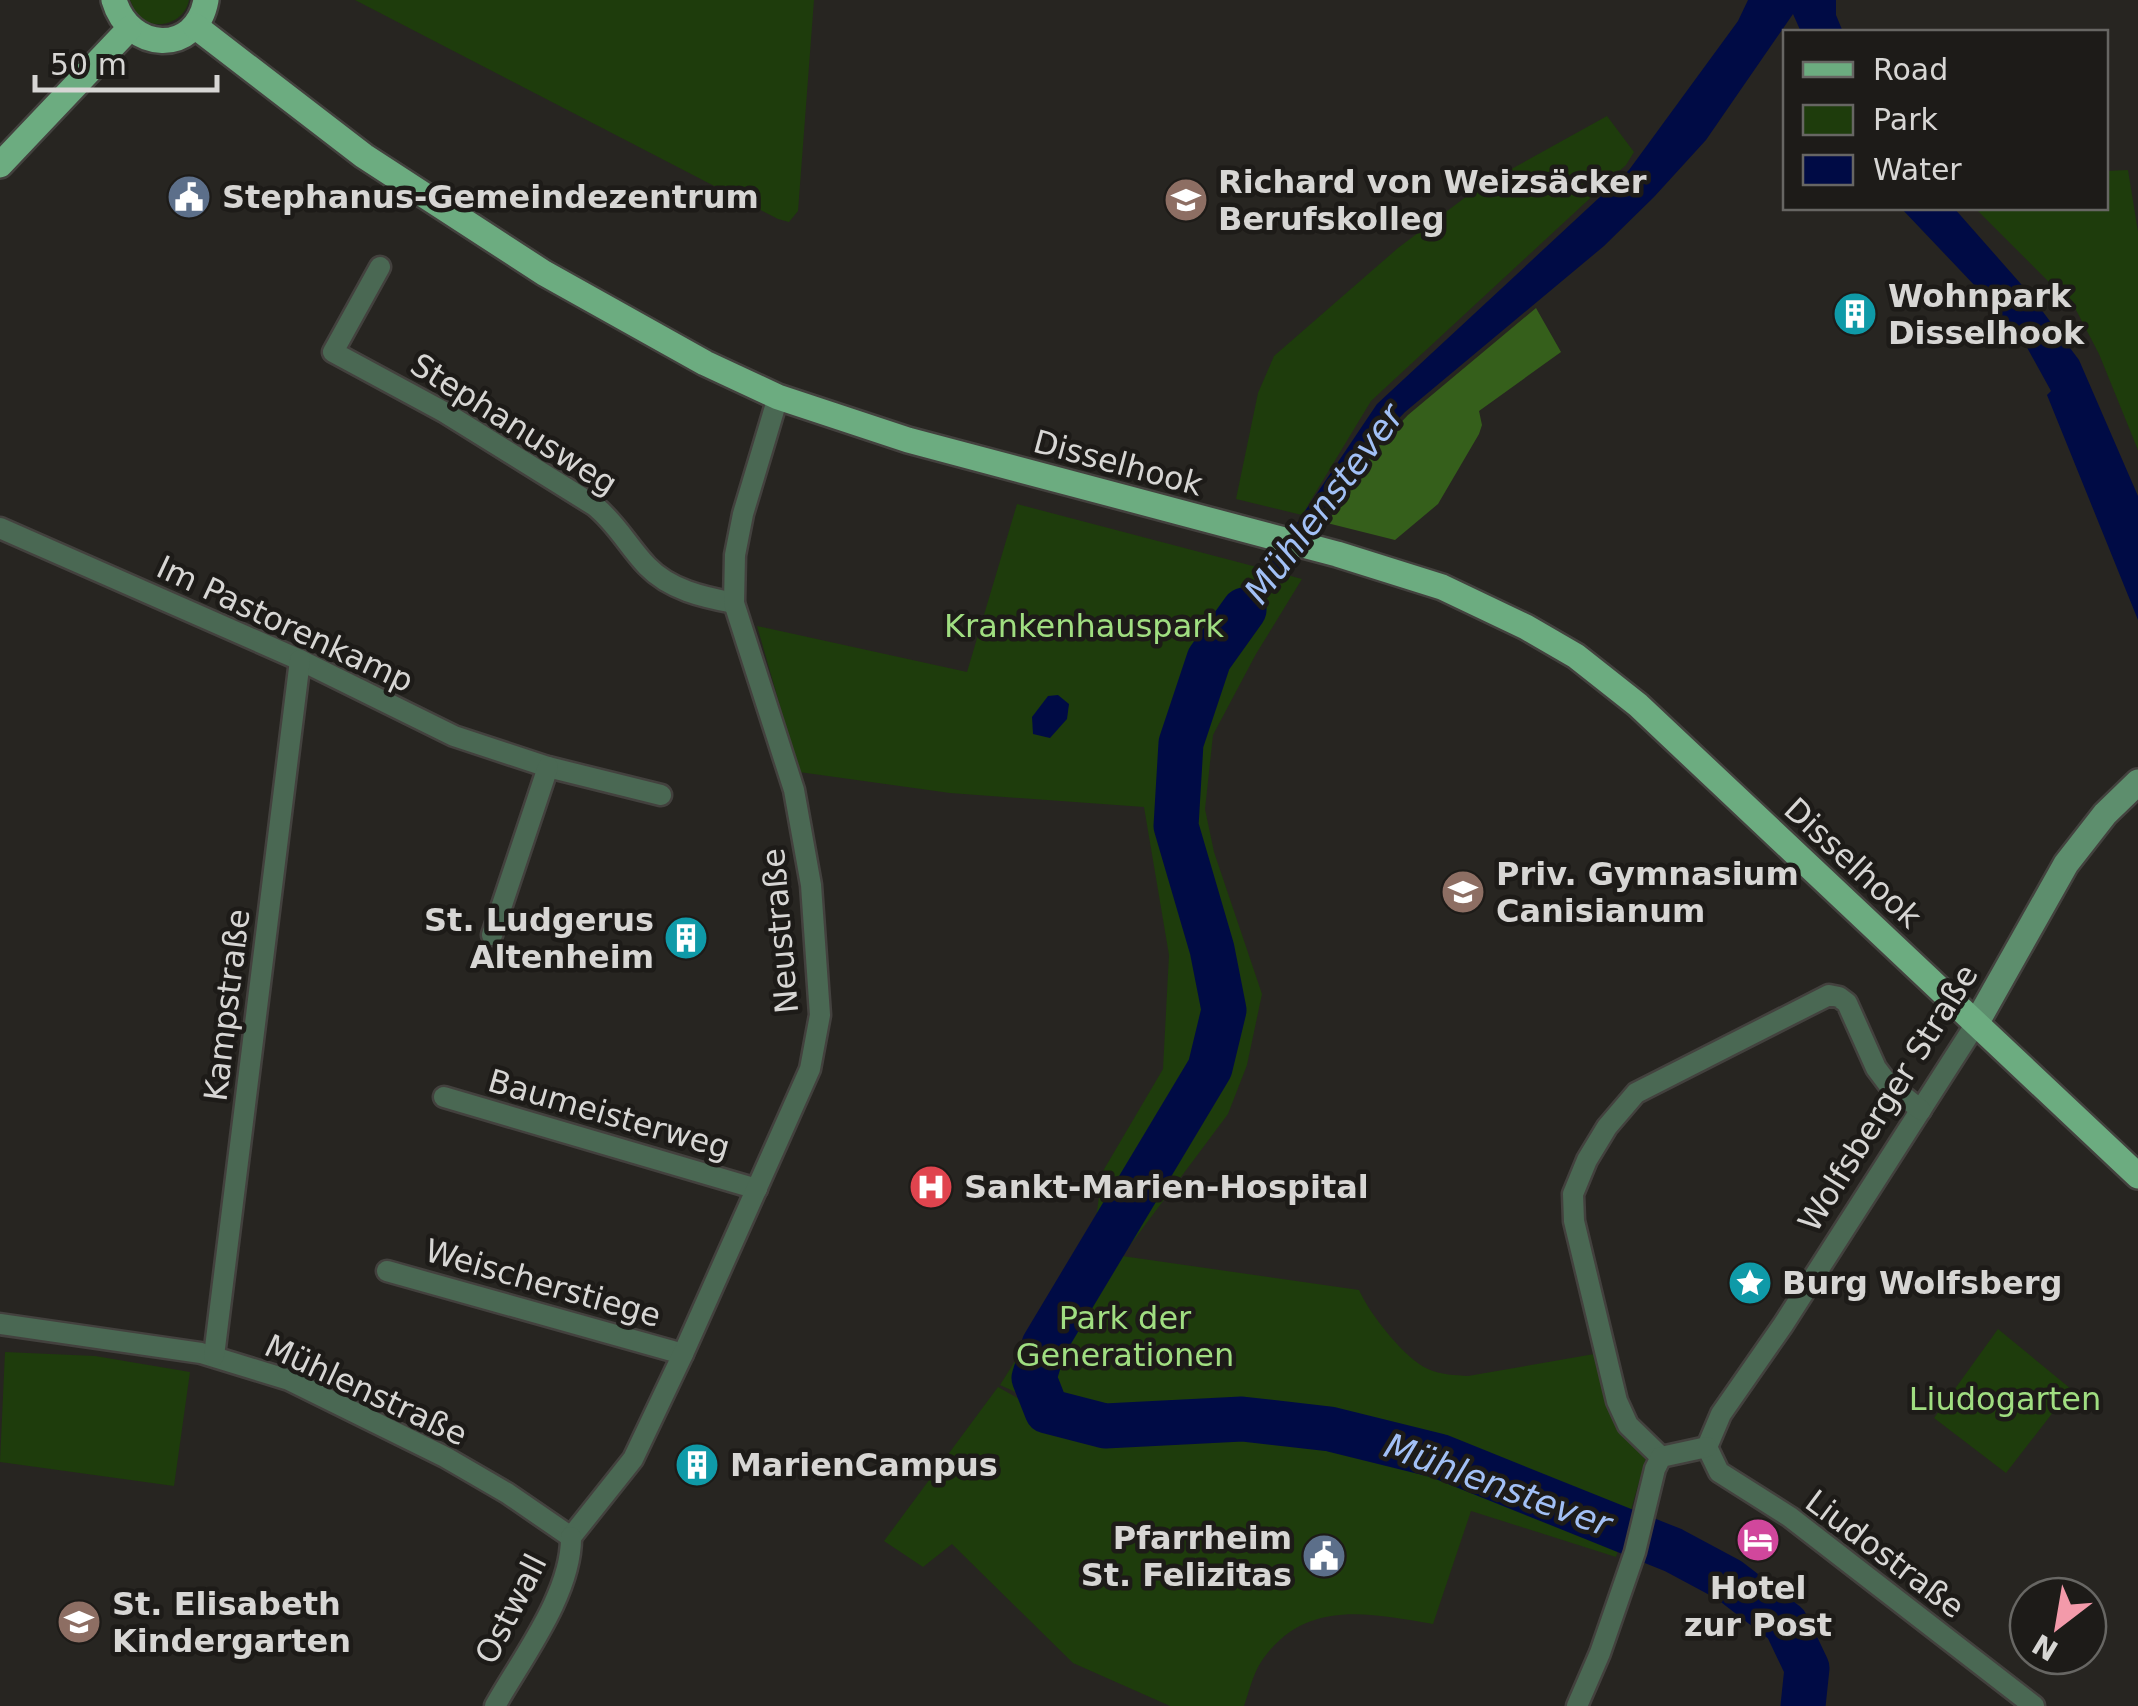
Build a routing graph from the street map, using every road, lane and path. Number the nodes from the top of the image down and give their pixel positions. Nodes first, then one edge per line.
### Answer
1 (114, 0) edge
2 (206, 0) edge
3 (195, 26) junction
4 (129, 29) junction
5 (0, 166) edge
6 (380, 268) dead end
7 (778, 397) junction
8 (0, 528) edge
9 (734, 603) junction
10 (300, 660) junction
11 (548, 767) junction
12 (2138, 782) edge
13 (660, 795) dead end
14 (492, 935) dead end
15 (1977, 1022) junction
16 (444, 1096) dead end
17 (1920, 1110) junction
18 (2138, 1176) edge
19 (757, 1189) junction
20 (386, 1271) dead end
21 (0, 1324) edge
22 (683, 1354) junction
23 (214, 1356) junction
24 (1707, 1447) junction
25 (1661, 1457) junction
26 (571, 1537) junction
27 (495, 1706) edge
28 (1577, 1706) edge
29 (2034, 1706) edge

1 - 4 main road
2 - 3 main road
3 - 4 main road
3 - 7 main road, Disselhook
4 - 5 main road
6 - 9 street, Stephanusweg
7 - 9 street, Neustraße
7 - 15 main road, Disselhook
8 - 10 street, Im Pastorenkamp
9 - 19 street, Neustraße
10 - 11 street, Im Pastorenkamp
10 - 23 street, Kampstraße
11 - 13 street, Im Pastorenkamp
11 - 14 street
12 - 15 main road, Wolfsberger Straße
15 - 17 street, Wolfsberger Straße
15 - 18 main road, Disselhook
16 - 19 street, Baumeisterweg
17 - 24 street, Wolfsberger Straße
17 - 25 street
19 - 22 street, Neustraße
20 - 22 street, Weischerstiege
21 - 23 street, Mühlenstraße
22 - 26 street, Neustraße
23 - 26 street, Mühlenstraße
24 - 25 street
24 - 29 street, Liudostraße
25 - 28 street
26 - 27 street, Ostwall

